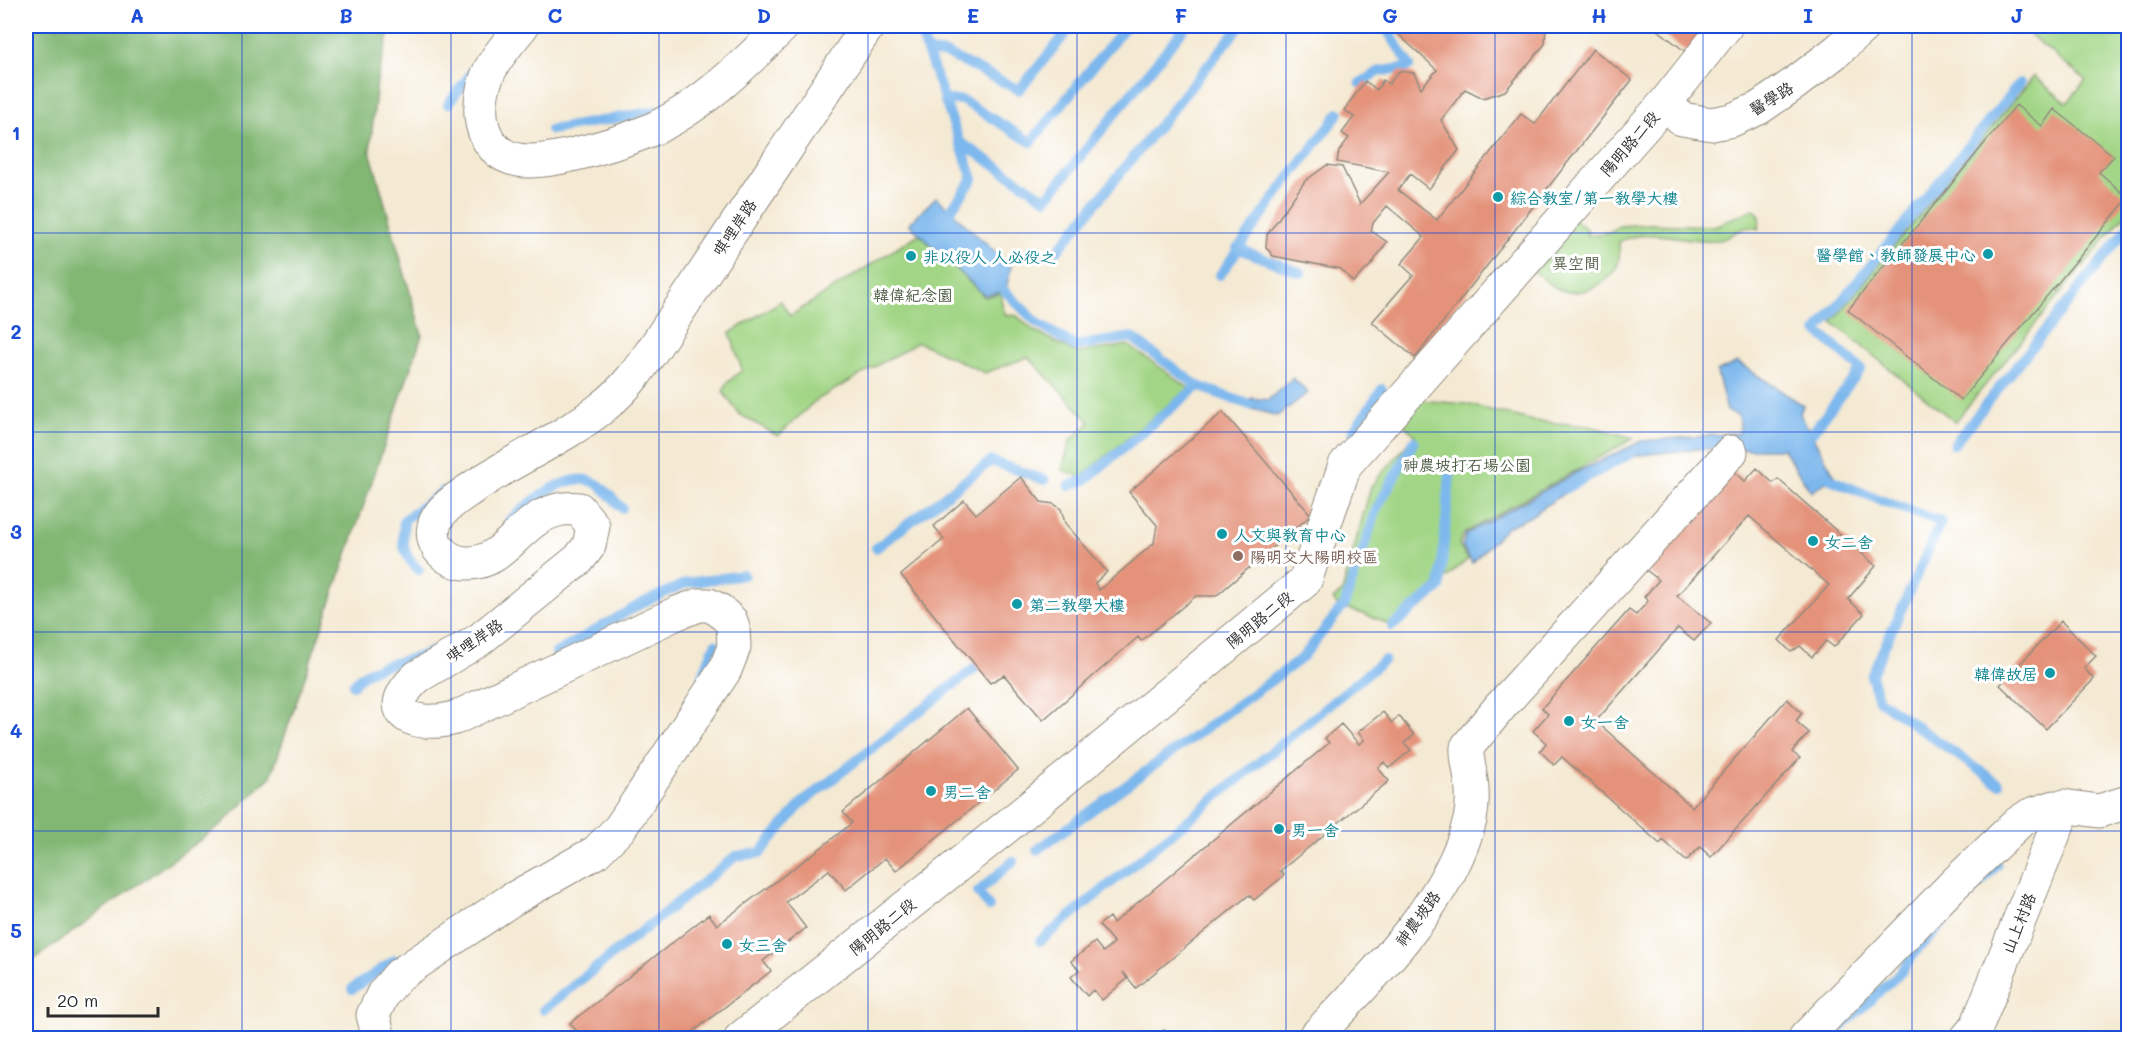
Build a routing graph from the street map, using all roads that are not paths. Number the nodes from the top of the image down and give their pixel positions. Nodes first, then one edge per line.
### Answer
1 (522, 26) edge
2 (783, 26) edge
3 (868, 26) edge
4 (1726, 26) edge
5 (1864, 26) edge
6 (1665, 103) junction
7 (1731, 452) dead end
8 (2128, 802) edge
9 (2065, 806) junction
10 (379, 1038) edge
11 (741, 1038) edge
12 (1314, 1038) edge
13 (1805, 1038) edge
14 (1967, 1038) edge

1 - 2 street
3 - 10 street, 唭哩岸路
4 - 6 street, 陽明路二段
5 - 6 street, 醫學路
6 - 11 street, 陽明路二段
7 - 12 street, 神農坡路
8 - 9 street
9 - 13 street
9 - 14 street, 山上村路

